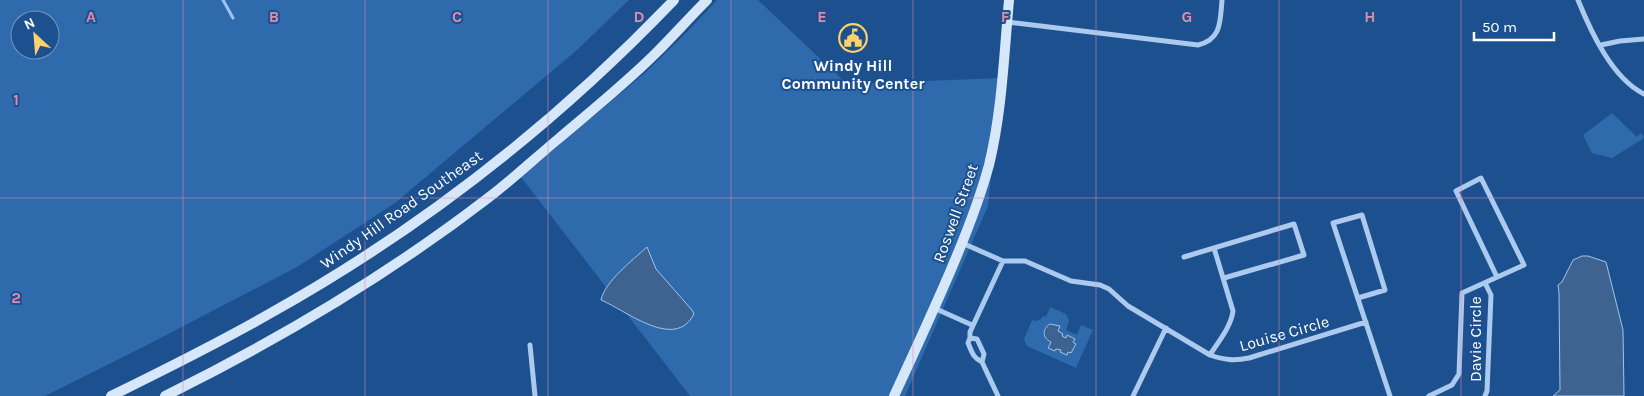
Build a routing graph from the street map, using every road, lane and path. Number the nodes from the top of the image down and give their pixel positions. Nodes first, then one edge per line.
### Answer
1 (674, 0) edge
2 (707, 0) edge
3 (1008, 0) edge
4 (1222, 0) edge
5 (1578, 0) edge
6 (1007, 22) junction
7 (1644, 39) edge
8 (1601, 45) junction
9 (1644, 94) edge
10 (962, 243) junction
11 (1214, 248) junction
12 (1184, 257) dead end
13 (1003, 261) junction
14 (1497, 277) junction
15 (1224, 278) junction
16 (1485, 283) junction
17 (1358, 298) junction
18 (934, 308) junction
19 (1366, 322) junction
20 (972, 325) junction
21 (1166, 328) junction
22 (970, 338) junction
23 (530, 345) dead end
24 (1210, 355) junction
25 (982, 362) junction
26 (111, 396) edge
27 (165, 396) edge
28 (535, 396) edge
29 (894, 396) edge
30 (998, 396) edge
31 (1133, 396) edge
32 (1390, 396) edge
33 (1429, 396) edge
34 (1486, 396) edge

1 - 26 main road, Windy Hill Road Southeast
2 - 27 main road
3 - 6 main road, Roswell Street
4 - 6 street
5 - 8 street
6 - 10 main road, Roswell Street
7 - 8 street
8 - 9 street
10 - 13 street
10 - 18 main road, Roswell Street
11 - 12 street
11 - 15 street
11 - 15 street
13 - 20 street
13 - 21 street, Louise Circle
14 - 14 street, Davie Circle
14 - 16 street, Davie Circle
15 - 24 street
16 - 33 street, Davie Circle
16 - 34 street, Davie Circle
17 - 17 street
17 - 19 street
18 - 20 street
18 - 29 main road, Roswell Street
19 - 24 street, Louise Circle
19 - 32 street
20 - 22 street
21 - 24 street, Louise Circle
21 - 31 street
22 - 25 street
22 - 25 street
23 - 28 street
25 - 30 street

